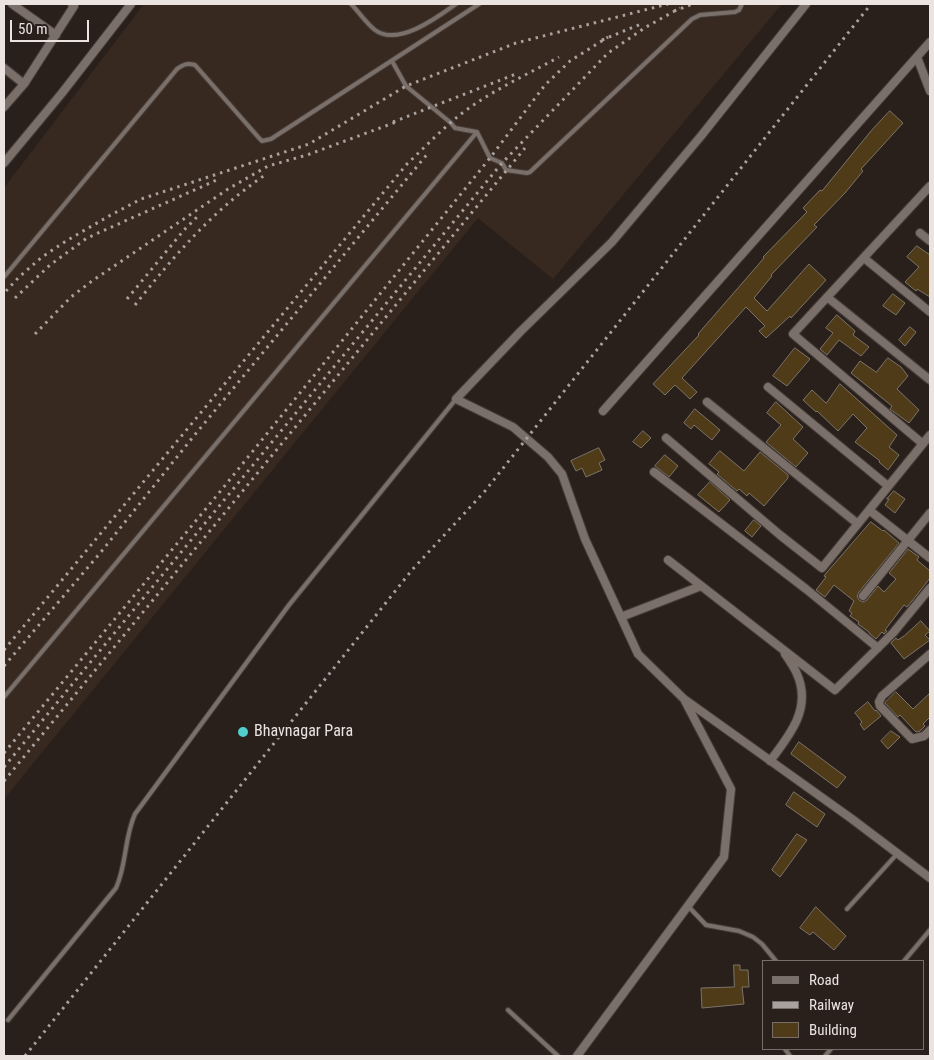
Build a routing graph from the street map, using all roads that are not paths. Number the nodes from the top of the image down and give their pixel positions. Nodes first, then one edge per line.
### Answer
1 (12, 4) edge
2 (72, 4) edge
3 (131, 4) edge
4 (352, 4) edge
5 (456, 4) edge
6 (479, 4) edge
7 (742, 4) edge
8 (806, 4) edge
9 (56, 35) junction
10 (930, 42) edge
11 (917, 57) junction
12 (392, 60) junction
13 (4, 68) edge
14 (24, 84) junction
15 (930, 91) edge
16 (4, 107) edge
17 (476, 132) junction
18 (4, 164) edge
19 (930, 186) edge
20 (920, 233) dead end
21 (930, 242) edge
22 (864, 258) junction
23 (4, 277) edge
24 (827, 297) junction
25 (930, 312) edge
26 (930, 380) edge
27 (768, 387) dead end
28 (456, 399) junction
29 (707, 402) dead end
30 (603, 411) dead end
31 (930, 436) edge
32 (666, 438) dead end
33 (924, 444) junction
34 (654, 472) dead end
35 (888, 486) junction
36 (869, 510) junction
37 (930, 513) edge
38 (858, 524) junction
39 (908, 541) junction
40 (930, 558) edge
41 (668, 560) dead end
42 (701, 586) junction
43 (930, 588) edge
44 (863, 596) dead end
45 (621, 617) junction
46 (782, 648) junction
47 (878, 648) junction
48 (930, 654) edge
49 (4, 697) edge
50 (684, 700) junction
51 (930, 730) edge
52 (770, 761) junction
53 (897, 854) junction
54 (930, 878) edge
55 (688, 906) junction
56 (847, 909) dead end
57 (930, 930) edge
58 (775, 960) edge
59 (905, 960) edge
60 (508, 1010) dead end
61 (8, 1020) dead end
62 (558, 1056) edge
63 (577, 1056) edge

1 - 9 street
2 - 9 street
3 - 18 street
4 - 5 lane
6 - 12 lane
7 - 17 lane
8 - 28 street
9 - 14 street
10 - 11 street
11 - 15 street
11 - 30 street
12 - 17 lane
12 - 23 lane
13 - 14 street
14 - 16 street
17 - 49 lane
19 - 22 street
20 - 21 street
22 - 24 street
22 - 25 street
24 - 26 street
24 - 33 street
27 - 35 street
28 - 45 street
28 - 61 lane
29 - 38 street
31 - 33 street
32 - 38 street
33 - 35 street
34 - 47 street
35 - 36 street
36 - 38 street
36 - 39 street
37 - 39 street
39 - 40 street
39 - 44 street
41 - 42 street
42 - 45 street
42 - 46 street
43 - 47 street
45 - 50 street
46 - 47 street
46 - 52 street
48 - 51 street
50 - 52 street
50 - 55 street
52 - 53 street
53 - 54 street
53 - 56 lane
55 - 58 lane
55 - 63 street
57 - 59 lane
60 - 62 lane

